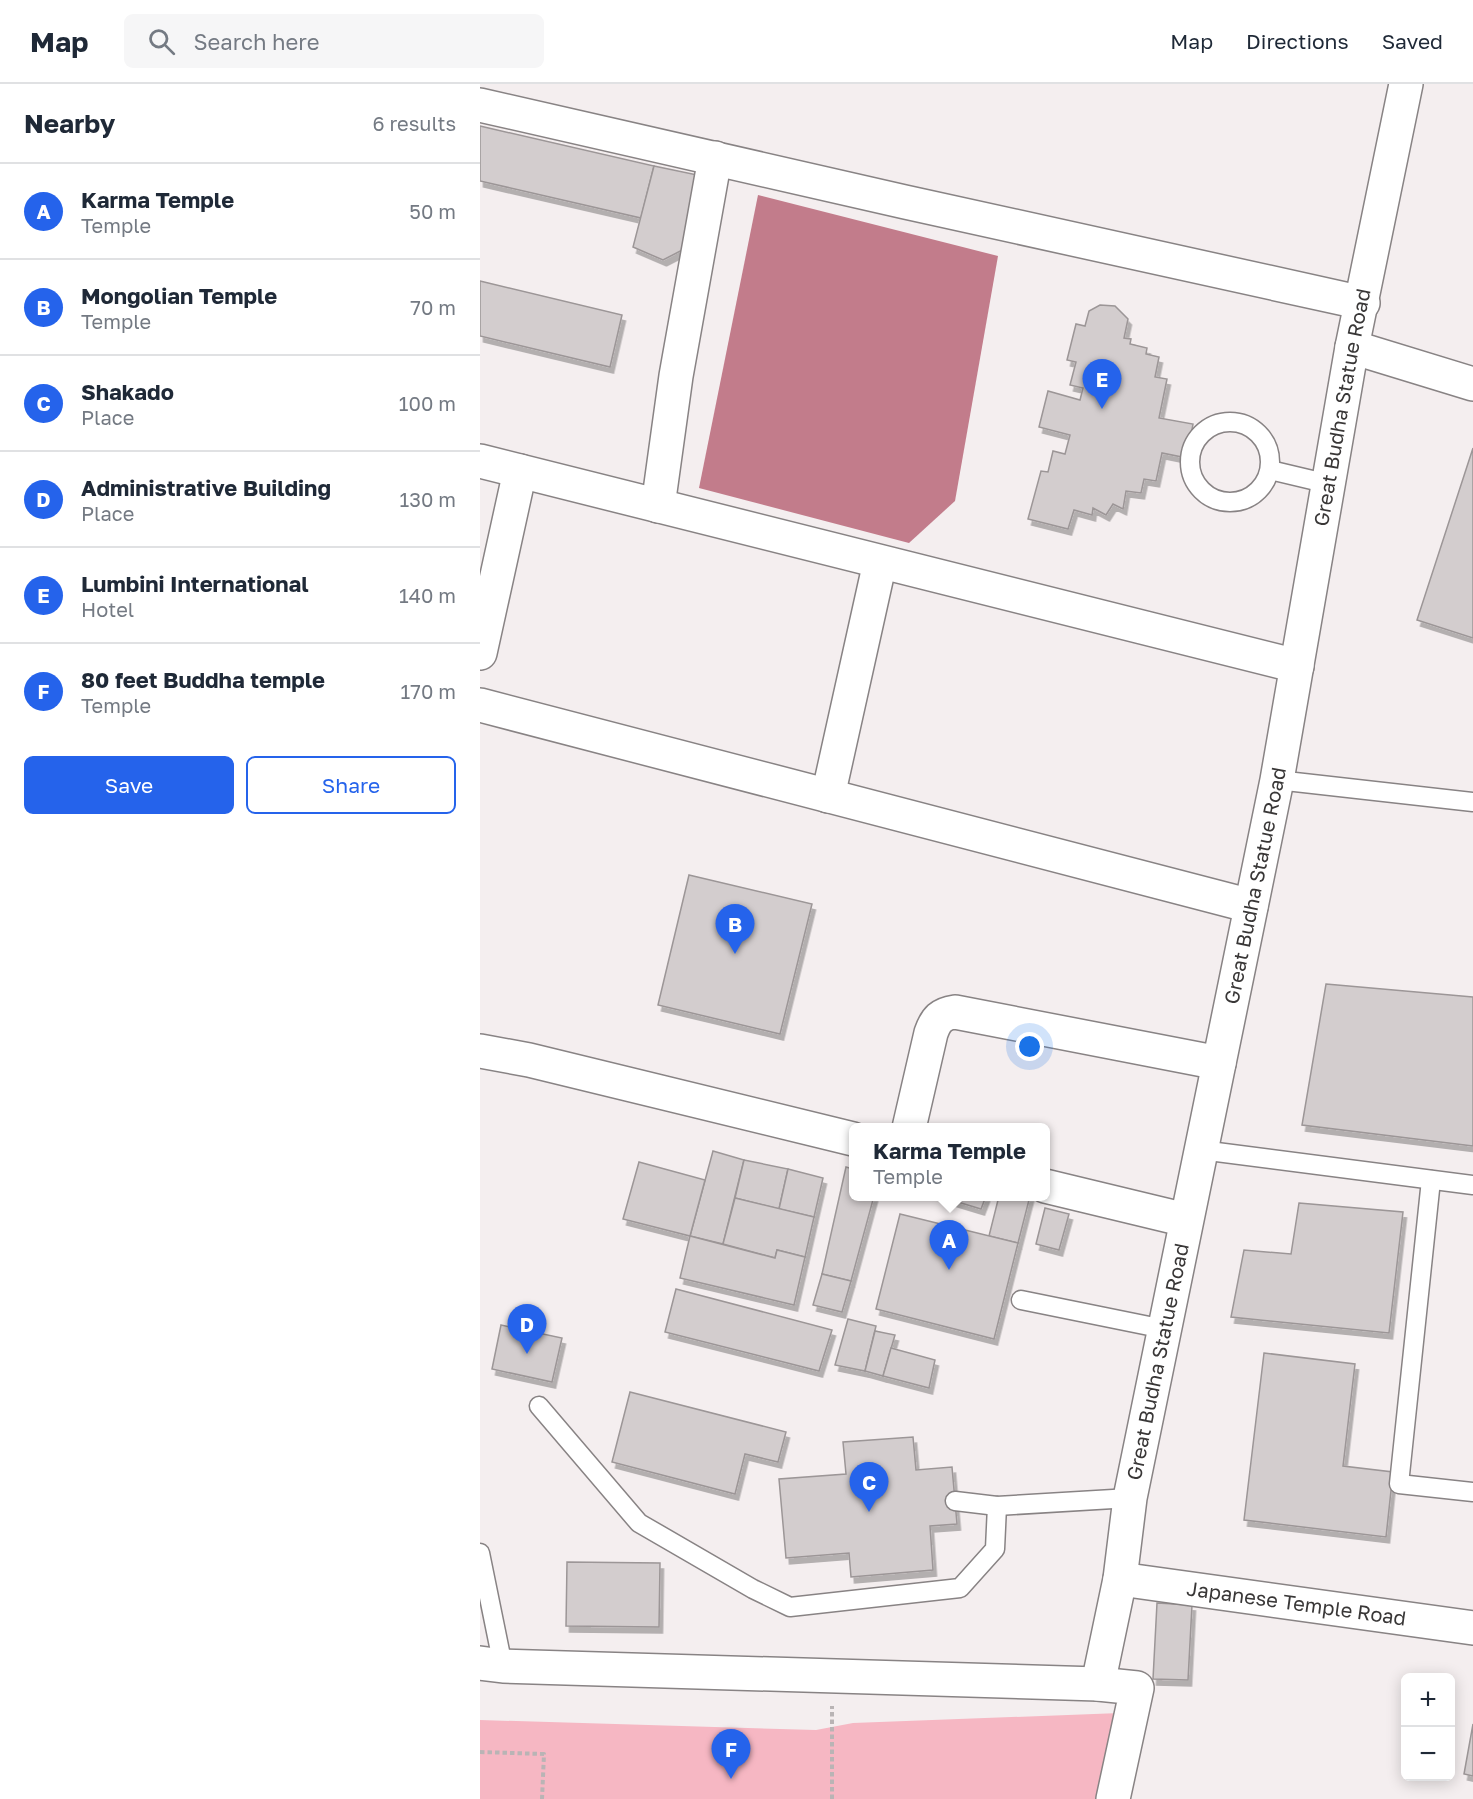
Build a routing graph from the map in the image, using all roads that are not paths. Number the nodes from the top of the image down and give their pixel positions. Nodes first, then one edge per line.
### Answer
1 (1407, 84) edge
2 (480, 105) edge
3 (715, 158) junction
4 (1363, 303) junction
5 (1352, 346) junction
6 (1473, 384) edge
7 (480, 461) edge
8 (1269, 470) junction
9 (520, 471) junction
10 (1329, 484) junction
11 (658, 506) junction
12 (879, 562) junction
13 (480, 652) edge
14 (1297, 666) junction
15 (480, 705) edge
16 (1277, 780) junction
17 (828, 796) junction
18 (1473, 802) edge
19 (1251, 906) junction
20 (480, 1051) edge
21 (1219, 1063) junction
22 (910, 1123) edge
23 (849, 1138) edge
24 (1201, 1150) junction
25 (1431, 1180) junction
26 (1473, 1185) edge
27 (1050, 1187) edge
28 (1186, 1220) junction
29 (1021, 1300) dead end
30 (1164, 1329) junction
31 (539, 1406) dead end
32 (1473, 1492) edge
33 (1130, 1498) junction
34 (955, 1501) dead end
35 (997, 1506) junction
36 (480, 1553) edge
37 (1120, 1579) junction
38 (1473, 1628) edge
39 (491, 1665) edge
40 (1098, 1684) junction
41 (1113, 1799) edge

1 - 4 street, Great Budha Statue Road
2 - 3 street
3 - 4 street
3 - 11 street
4 - 5 street, Great Budha Statue Road
5 - 6 street
5 - 10 street, Great Budha Statue Road
7 - 9 street
8 - 8 lane
8 - 10 lane
9 - 11 street
9 - 13 street
10 - 14 street, Great Budha Statue Road
11 - 12 street
12 - 14 street
12 - 17 street
14 - 16 street, Great Budha Statue Road
15 - 17 street
16 - 18 lane
16 - 19 street, Great Budha Statue Road
17 - 19 street
19 - 21 street, Great Budha Statue Road
20 - 23 street
21 - 22 street
21 - 24 street, Great Budha Statue Road
24 - 25 lane
24 - 28 street, Great Budha Statue Road
25 - 26 lane
25 - 32 lane
27 - 28 street
28 - 30 street, Great Budha Statue Road
29 - 30 lane
30 - 33 street, Great Budha Statue Road
31 - 35 lane
33 - 35 lane
33 - 37 street, Great Budha Statue Road
34 - 35 lane
36 - 39 lane
37 - 38 street, Japanese Temple Road
37 - 40 street, Great Budha Statue Road
39 - 40 street
40 - 41 street

